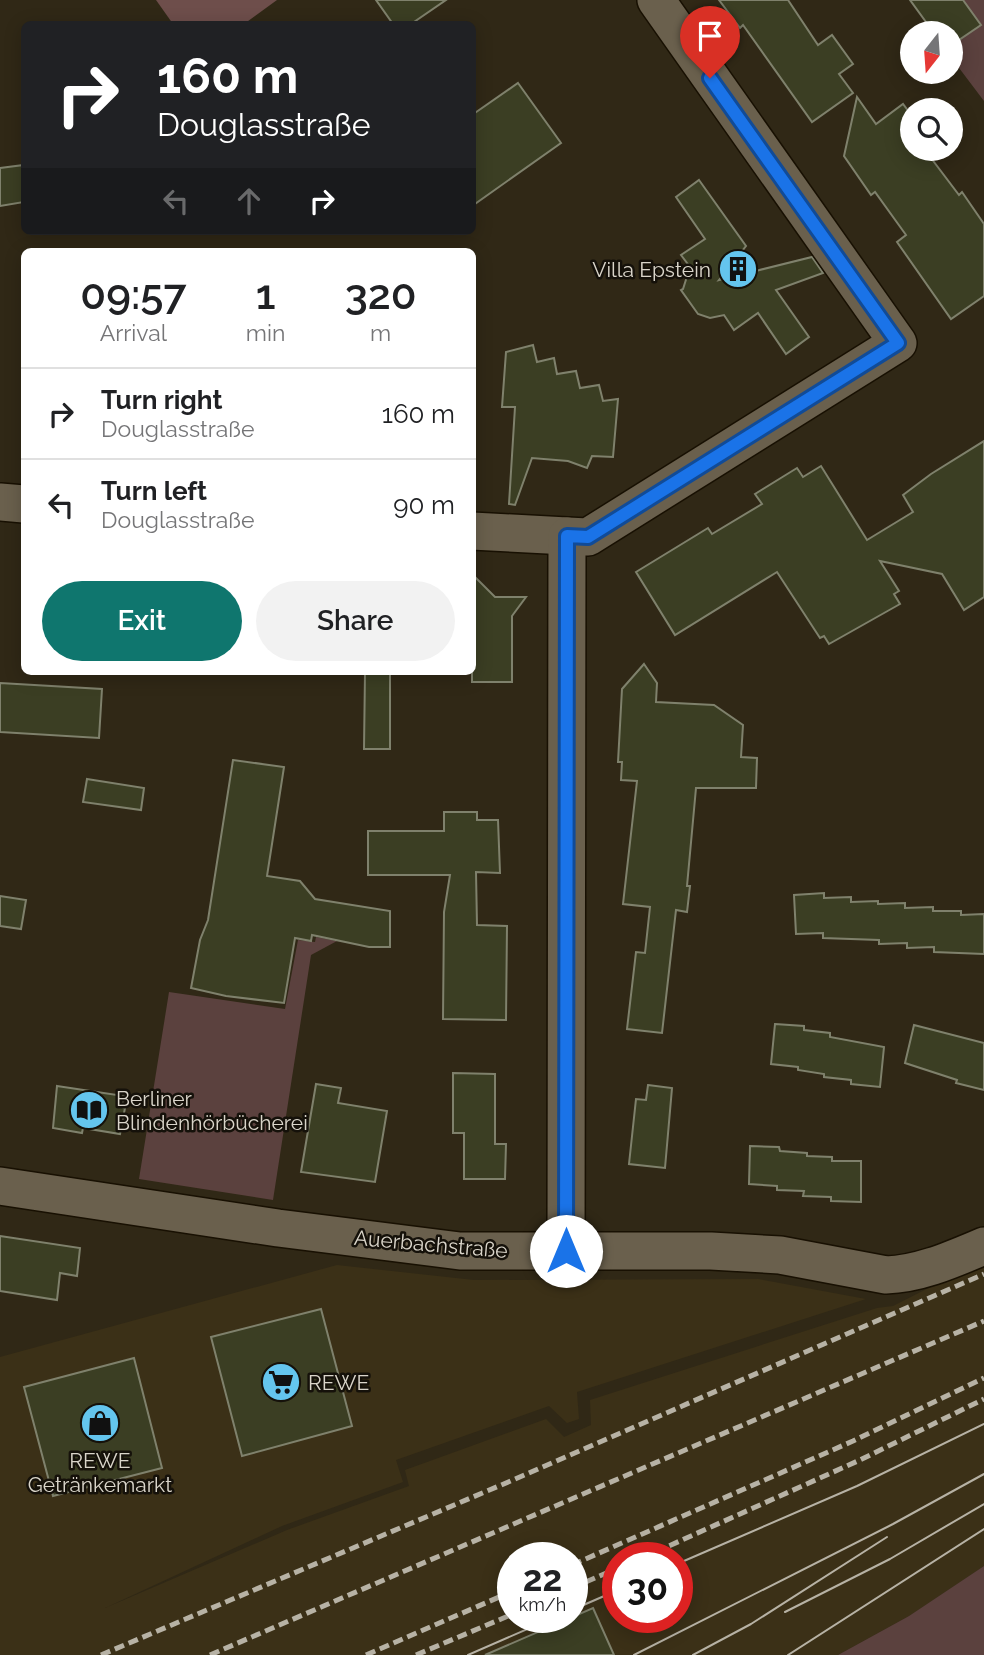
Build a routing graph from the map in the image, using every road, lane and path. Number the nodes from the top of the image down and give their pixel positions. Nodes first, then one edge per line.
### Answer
1 (656, 0) edge
2 (0, 502) edge
3 (21, 504) edge
4 (476, 531) edge
5 (567, 536) junction
6 (0, 1186) edge
7 (984, 1246) edge
8 (566, 1251) junction

1 - 5 street
2 - 3 street
4 - 5 street
5 - 8 street
6 - 8 street, Auerbachstraße
7 - 8 street, Auerbachstraße

